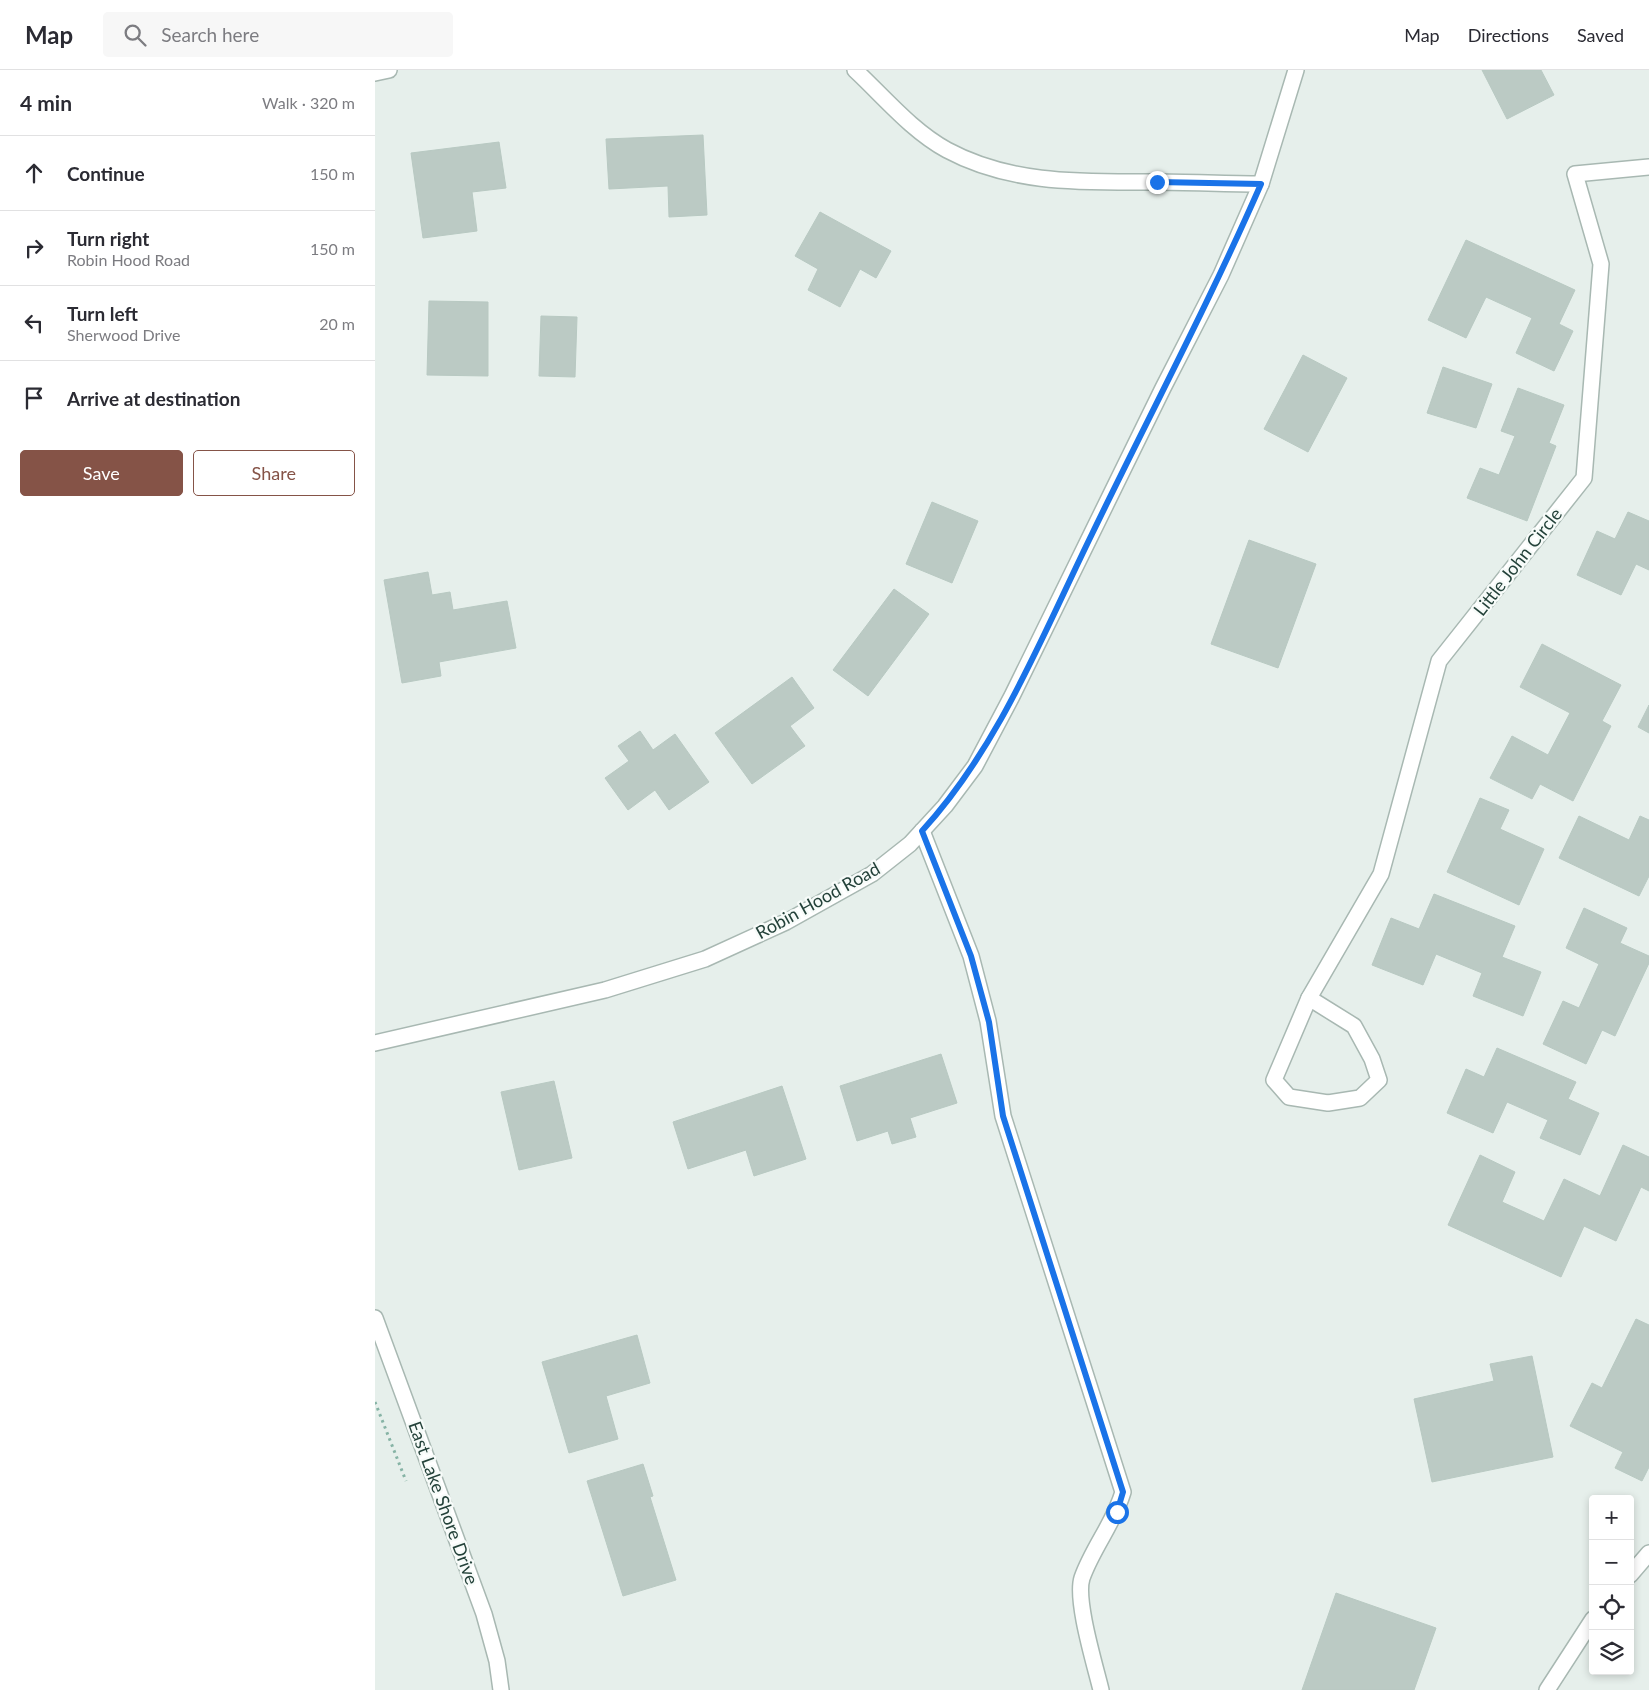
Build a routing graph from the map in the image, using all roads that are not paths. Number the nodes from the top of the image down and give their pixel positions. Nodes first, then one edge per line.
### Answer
1 (389, 70) edge
2 (855, 70) edge
3 (1296, 70) edge
4 (375, 73) edge
5 (1649, 167) edge
6 (1261, 184) junction
7 (922, 831) junction
8 (1309, 998) junction
9 (375, 1043) edge
10 (375, 1318) edge
11 (1649, 1553) edge
12 (1634, 1570) edge
13 (1589, 1625) edge
14 (501, 1690) edge
15 (1101, 1690) edge
16 (1547, 1690) edge

1 - 4 street
2 - 6 street
3 - 6 street, Robin Hood Road
5 - 8 street, Little John Circle
6 - 7 street, Robin Hood Road
7 - 9 street, Robin Hood Road
7 - 15 street
8 - 8 street, Little John Circle
10 - 14 street, East Lake Shore Drive
11 - 12 street
13 - 16 street

